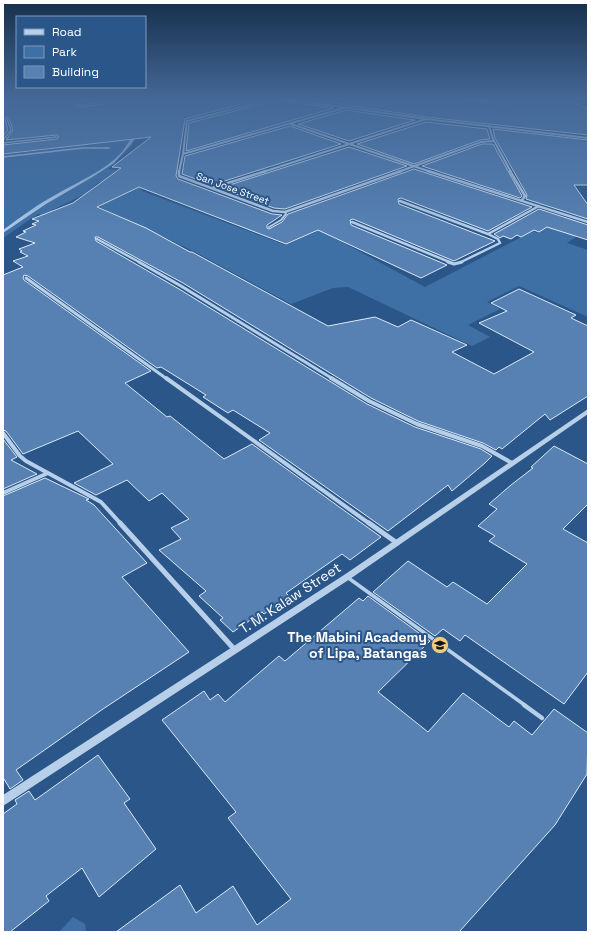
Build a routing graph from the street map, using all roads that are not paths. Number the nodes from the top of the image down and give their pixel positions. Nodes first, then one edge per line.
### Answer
1 (15, 142) edge
2 (185, 142) edge
3 (228, 142) edge
4 (341, 142) edge
5 (356, 142) edge
6 (483, 142) edge
7 (494, 142) edge
8 (3, 143) edge
9 (348, 144) junction
10 (109, 148) dead end
11 (183, 154) junction
12 (3, 157) edge
13 (414, 166) junction
14 (212, 188) junction
15 (522, 200) junction
16 (400, 201) dead end
17 (539, 206) junction
18 (285, 212) junction
19 (352, 222) dead end
20 (588, 222) edge
21 (269, 227) dead end
22 (488, 234) junction
23 (97, 239) dead end
24 (26, 278) dead end
25 (588, 411) edge
26 (3, 434) edge
27 (512, 462) junction
28 (48, 473) junction
29 (3, 493) edge
30 (397, 543) junction
31 (347, 577) junction
32 (235, 650) junction
33 (542, 718) dead end
34 (3, 801) edge

1 - 8 lane
2 - 11 street, San Jose Street
3 - 11 street
4 - 9 street
5 - 9 street
6 - 13 street
7 - 15 street
9 - 13 street
9 - 14 street
10 - 12 lane
11 - 14 street, San Jose Street
13 - 15 street
13 - 18 street
14 - 18 street, San Jose Street
15 - 17 street
16 - 22 street
17 - 20 street
17 - 22 street
18 - 21 street
19 - 22 street
23 - 27 street
24 - 30 street
25 - 27 street, T. M. Kalaw Street
26 - 28 street
27 - 30 street, T. M. Kalaw Street
28 - 29 street
28 - 32 street
30 - 31 street, T. M. Kalaw Street
31 - 32 street, T. M. Kalaw Street
31 - 33 lane
32 - 34 street, T. M. Kalaw Street

